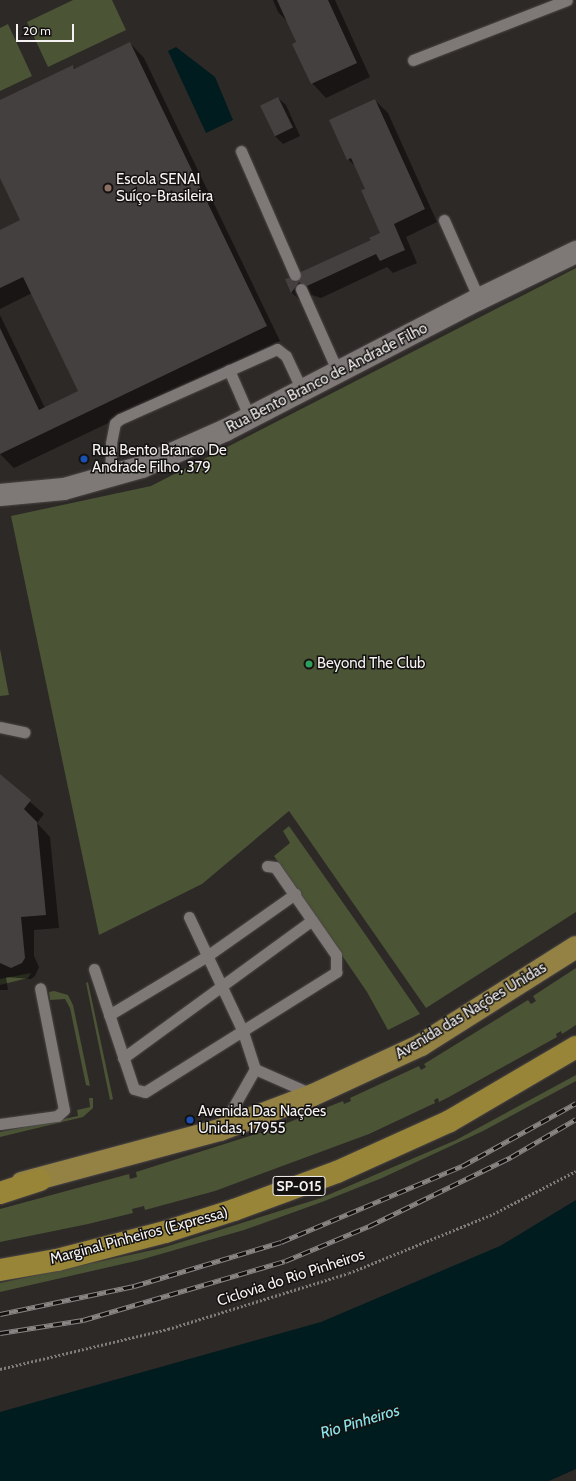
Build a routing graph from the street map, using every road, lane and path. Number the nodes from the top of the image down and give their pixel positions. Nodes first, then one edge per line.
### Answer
1 (567, 0) edge
2 (413, 60) dead end
3 (241, 151) dead end
4 (444, 220) dead end
5 (576, 252) edge
6 (295, 275) dead end
7 (301, 289) dead end
8 (478, 299) junction
9 (229, 370) junction
10 (338, 372) junction
11 (302, 391) junction
12 (250, 418) junction
13 (110, 478) junction
14 (0, 495) edge
15 (0, 727) edge
16 (24, 732) dead end
17 (267, 866) dead end
18 (295, 894) junction
19 (189, 917) dead end
20 (312, 920) junction
21 (576, 947) edge
22 (207, 956) junction
23 (94, 969) dead end
24 (222, 985) junction
25 (40, 988) dead end
26 (109, 1014) junction
27 (243, 1032) junction
28 (576, 1047) edge
29 (123, 1058) junction
30 (255, 1069) junction
31 (313, 1095) junction
32 (0, 1124) edge
33 (220, 1130) junction
34 (576, 1171) edge
35 (40, 1180) junction
36 (0, 1187) edge
37 (0, 1193) edge
38 (0, 1270) edge
39 (0, 1369) edge

1 - 2 lane
3 - 6 lane
4 - 8 lane
5 - 8 street, Rua Bento Branco de Andrade Filho
7 - 10 lane
8 - 10 street, Rua Bento Branco de Andrade Filho
9 - 11 lane
9 - 12 lane
9 - 13 lane
10 - 11 street, Rua Bento Branco de Andrade Filho
11 - 12 street, Rua Bento Branco de Andrade Filho
12 - 13 street, Rua Bento Branco de Andrade Filho
13 - 14 street, Rua Bento Branco de Andrade Filho
15 - 16 lane
17 - 18 lane
18 - 20 lane
18 - 22 lane
19 - 22 lane
20 - 24 lane
20 - 27 lane
21 - 31 highway, Avenida das Nações Unidas
22 - 24 lane
22 - 26 lane
23 - 26 lane
24 - 27 lane
24 - 29 lane
25 - 32 lane
26 - 29 lane
27 - 29 lane
27 - 30 lane
28 - 38 highway, Marginal Pinheiros (Expressa) / SP-015
30 - 31 lane
30 - 33 lane
31 - 33 highway, Avenida das Nações Unidas
33 - 35 highway, Avenida das Nações Unidas
34 - 39 path, Ciclovia do Rio Pinheiros
35 - 36 highway, Avenida das Nações Unidas
35 - 37 highway

